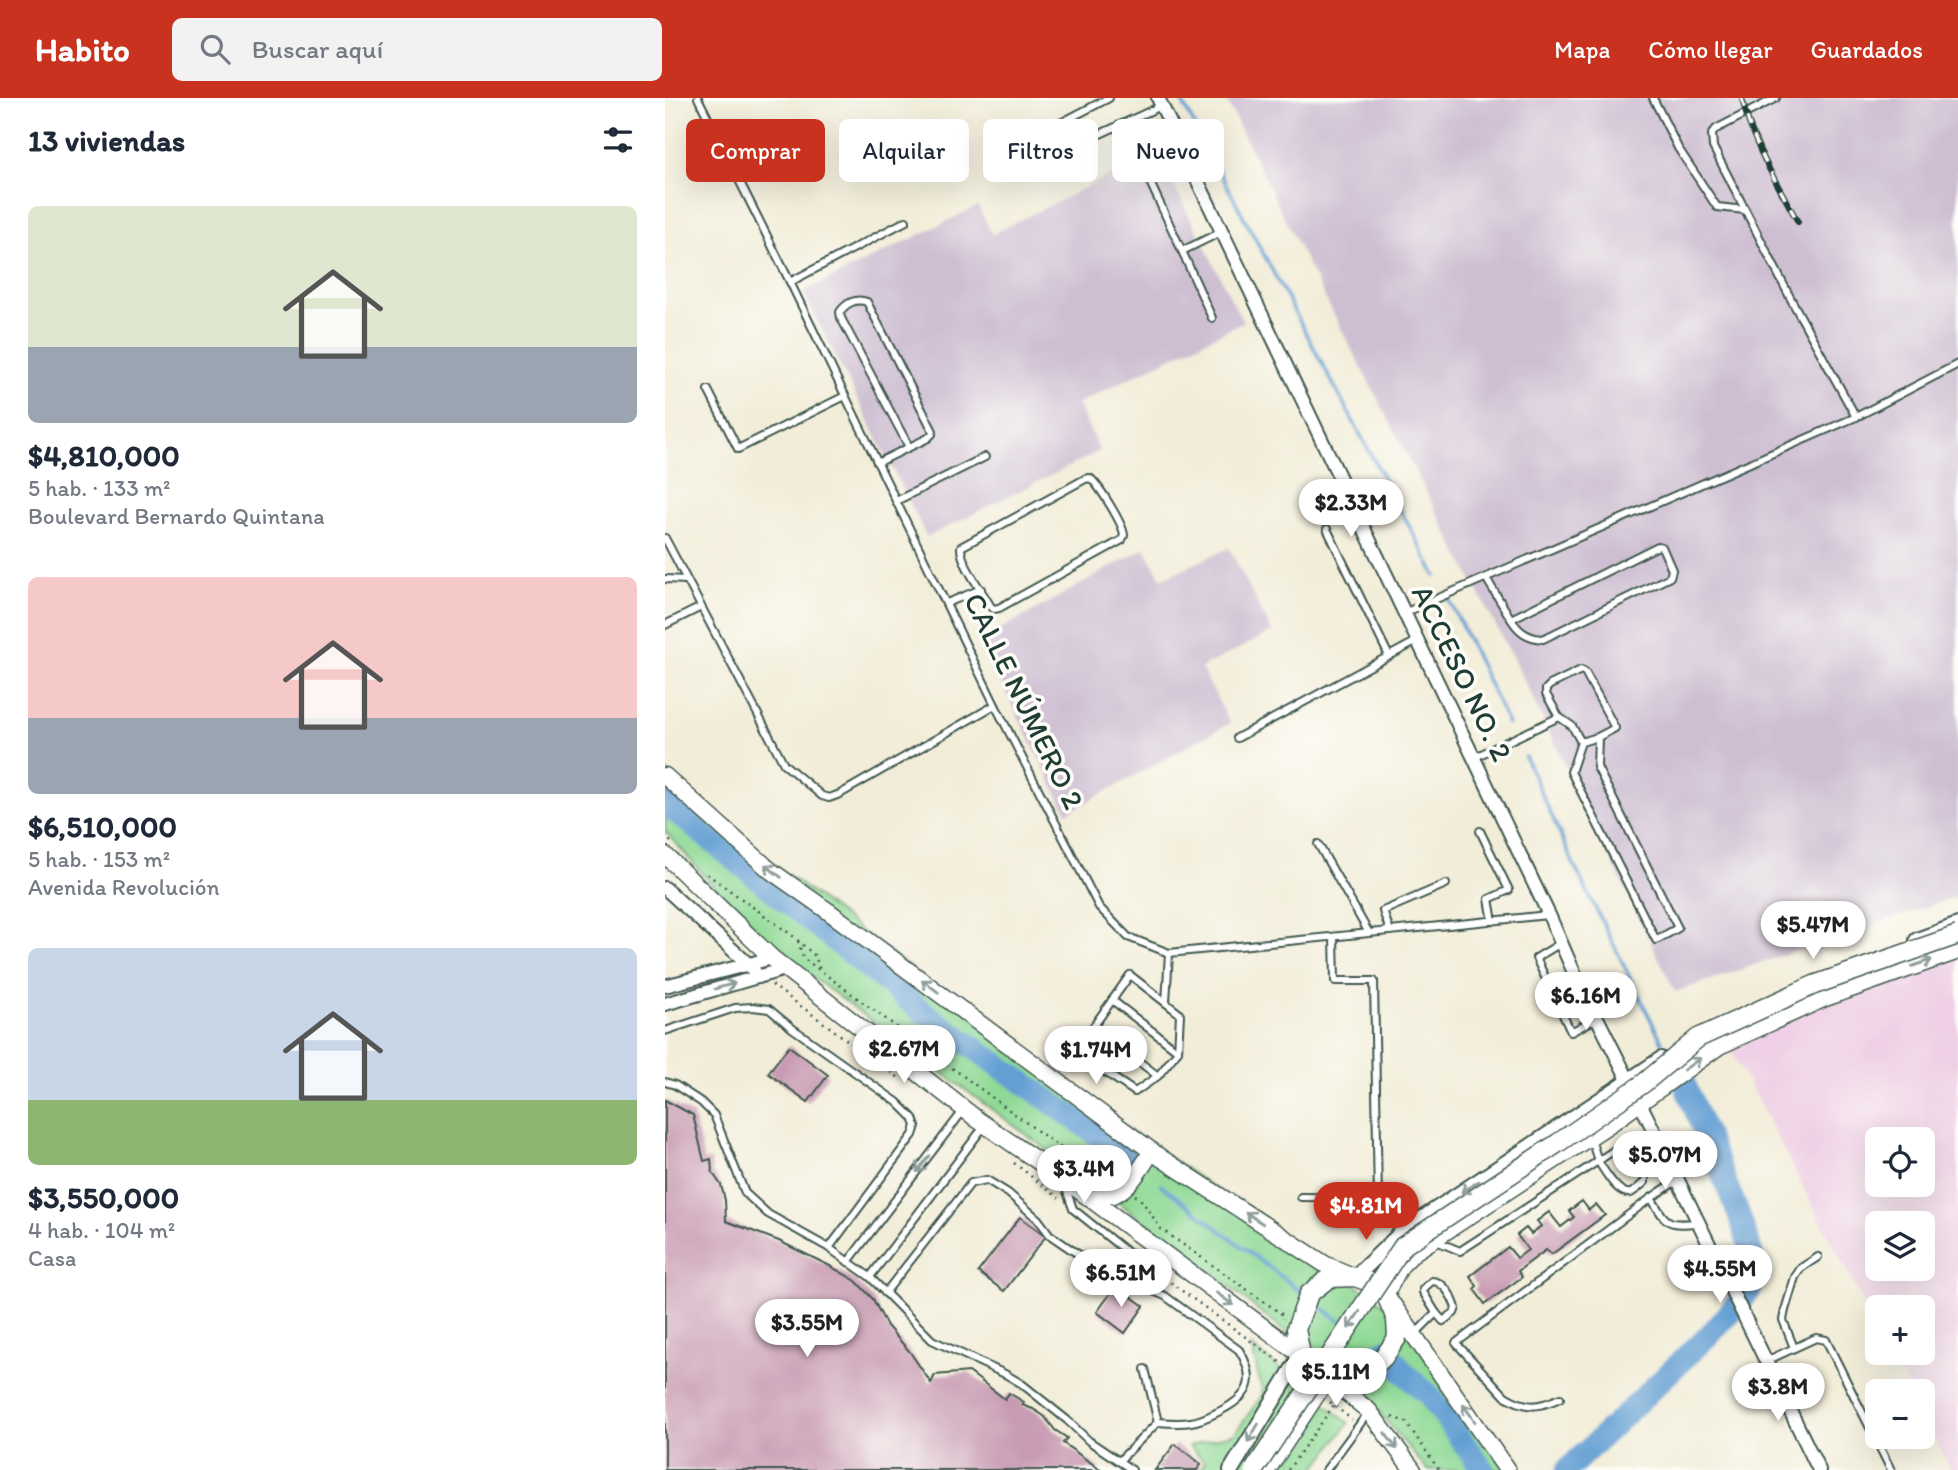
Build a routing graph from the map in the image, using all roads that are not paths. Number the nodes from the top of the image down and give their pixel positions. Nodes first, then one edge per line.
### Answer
1 (698, 98) edge
2 (1108, 98) edge
3 (1653, 98) edge
4 (1776, 98) edge
5 (1160, 102) edge
6 (1068, 119) edge
7 (1168, 119) edge
8 (1098, 133) edge
9 (1150, 182) edge
10 (1197, 182) edge
11 (1745, 210) junction
12 (906, 221) dead end
13 (1221, 232) junction
14 (1182, 251) junction
15 (790, 282) junction
16 (1212, 318) dead end
17 (1958, 364) edge
18 (708, 390) dead end
19 (845, 396) junction
20 (1856, 417) junction
21 (909, 447) junction
22 (985, 457) dead end
23 (877, 463) junction
24 (896, 501) junction
25 (1327, 529) dead end
26 (665, 538) edge
27 (1486, 578) junction
28 (665, 579) edge
29 (687, 580) junction
30 (981, 589) junction
31 (947, 603) junction
32 (701, 607) junction
33 (1404, 612) junction
34 (1511, 619) junction
35 (665, 625) edge
36 (1418, 641) junction
37 (1389, 656) junction
38 (995, 705) junction
39 (1559, 717) junction
40 (1598, 737) junction
41 (1237, 738) dead end
42 (1581, 742) junction
43 (1473, 758) junction
44 (665, 776) edge
45 (1480, 831) dead end
46 (1318, 844) dead end
47 (669, 849) edge
48 (1447, 884) dead end
49 (665, 888) edge
50 (1549, 915) junction
51 (1493, 920) junction
52 (1958, 925) edge
53 (1390, 931) junction
54 (1369, 933) junction
55 (1958, 935) edge
56 (1334, 937) junction
57 (1561, 943) junction
58 (1958, 950) edge
59 (1169, 953) junction
60 (772, 958) junction
61 (747, 963) junction
62 (785, 969) junction
63 (763, 979) junction
64 (665, 986) edge
65 (1112, 1000) junction
66 (1166, 1002) junction
67 (665, 1003) edge
68 (1597, 1018) junction
69 (665, 1031) edge
70 (1178, 1051) junction
71 (1087, 1060) dead end
72 (1158, 1076) junction
73 (1634, 1079) junction
74 (665, 1082) edge
75 (1639, 1101) junction
76 (964, 1109) junction
77 (985, 1124) junction
78 (1590, 1136) junction
79 (1150, 1154) junction
80 (1030, 1157) junction
81 (1598, 1161) junction
82 (1678, 1180) junction
83 (1301, 1197) dead end
84 (1651, 1198) junction
85 (1699, 1223) junction
86 (1431, 1239) junction
87 (828, 1248) junction
88 (1818, 1257) dead end
89 (848, 1262) junction
90 (870, 1277) junction
91 (1355, 1277) junction
92 (885, 1293) junction
93 (1385, 1293) junction
94 (1436, 1313) junction
95 (1414, 1335) junction
96 (1794, 1348) junction
97 (1301, 1355) junction
98 (1766, 1361) junction
99 (1145, 1369) dead end
100 (1322, 1385) junction
101 (1560, 1398) dead end
102 (1369, 1412) junction
103 (1158, 1422) junction
104 (1119, 1461) junction
105 (1410, 1469) edge
106 (1132, 1470) edge
107 (1231, 1470) edge
108 (1254, 1470) edge
109 (1266, 1470) edge
110 (1326, 1470) edge
111 (1507, 1470) edge
112 (1819, 1470) edge
113 (1891, 1470) edge

1 - 15 lane, CALLE NÚMERO 2
2 - 6 lane
3 - 11 lane
4 - 11 lane
5 - 7 street, ACCESO NO. 2
5 - 8 lane
9 - 14 lane
10 - 13 street, ACCESO NO. 2
11 - 20 lane
12 - 15 lane
13 - 14 lane
13 - 33 street, ACCESO NO. 2
14 - 16 lane
15 - 19 lane, CALLE NÚMERO 2
17 - 20 lane
18 - 19 lane
19 - 23 lane, CALLE NÚMERO 2
20 - 27 lane
21 - 21 lane
21 - 23 lane
22 - 24 lane
23 - 24 lane, CALLE NÚMERO 2
24 - 31 lane, CALLE NÚMERO 2
25 - 37 lane
26 - 29 lane
27 - 33 lane
27 - 34 lane
28 - 29 lane
29 - 32 lane
30 - 30 lane
30 - 31 lane
31 - 38 lane, CALLE NÚMERO 2
32 - 35 lane
32 - 38 lane
33 - 36 street, ACCESO NO. 2
34 - 34 lane
36 - 37 lane
36 - 43 street, ACCESO NO. 2
37 - 41 lane
38 - 59 lane, CALLE NÚMERO 2
39 - 40 lane
39 - 42 lane
39 - 43 lane
40 - 42 lane
40 - 42 lane
43 - 50 street, ACCESO NO. 2
79 -> 44 main road
45 - 51 lane
46 - 54 lane
47 - 60 main road
48 - 53 lane
49 - 61 street
50 - 51 lane, CALLE NÚMERO 2
50 - 57 street, ACCESO NO. 2
51 - 53 lane, CALLE NÚMERO 2
52 - 73 street
53 - 54 lane, CALLE NÚMERO 2
54 - 56 lane, CALLE NÚMERO 2
55 -> 108 main road, bridge
56 - 59 lane, CALLE NÚMERO 2
56 - 83 lane
57 - 68 street, ACCESO NO. 2
57 - 68 lane
75 -> 58 main road
59 - 66 lane
60 - 61 street
60 - 62 main road
61 - 63 street
61 - 64 street
62 - 63 street
62 - 76 main road
67 -> 63 street
65 - 66 lane
65 - 70 lane
65 - 72 lane
66 - 70 lane
68 - 73 street
69 - 87 lane
70 - 72 lane
71 - 72 lane
73 - 75 street
73 -> 91 street
74 - 87 lane
75 - 78 main road
75 - 82 street
76 - 77 main road
76 -> 89 lane
77 - 80 main road
77 - 90 lane
78 - 81 lane
78 - 86 main road
79 - 80 main road
91 -> 79 main road
80 -> 97 main road
81 - 81 lane
81 - 86 lane
82 - 84 lane
82 - 85 street
84 - 85 lane
84 - 101 lane
85 - 98 street
86 - 93 main road
87 - 89 lane
88 - 96 lane
89 - 90 lane
90 - 92 lane
91 - 93 main road
91 - 97 main road
92 - 103 lane
92 - 104 lane
93 - 95 main road
93 - 100 main road
94 - 94 lane
94 - 95 lane
111 -> 95 main road
96 - 98 lane
96 - 113 lane
97 - 100 main road
97 -> 107 street
98 - 112 street
99 - 103 lane
100 - 102 main road
100 - 109 main road
102 -> 105 main road
102 - 110 lane
103 - 104 lane
104 - 106 lane

